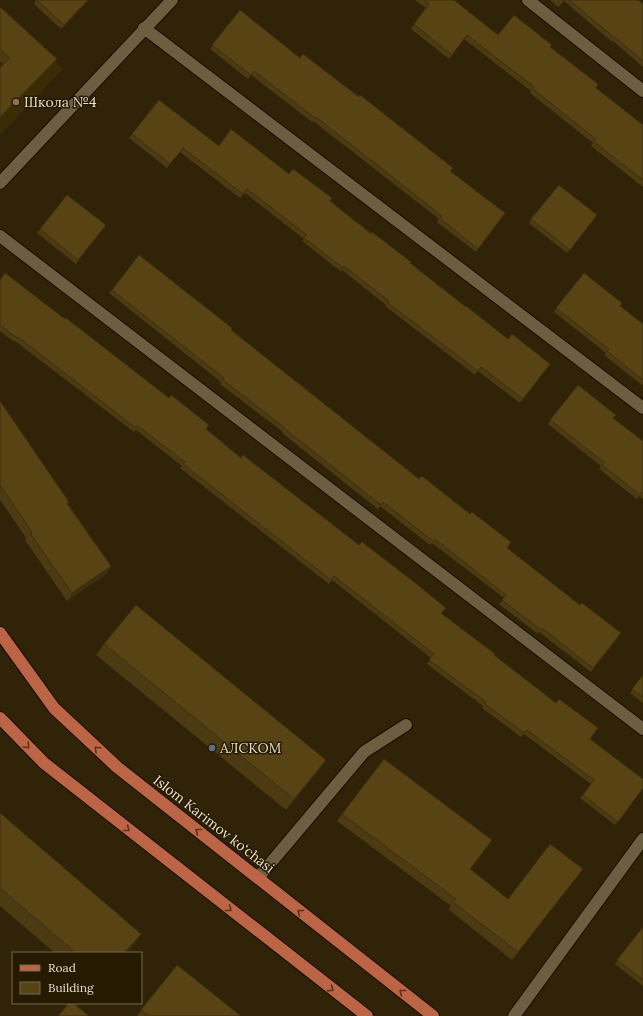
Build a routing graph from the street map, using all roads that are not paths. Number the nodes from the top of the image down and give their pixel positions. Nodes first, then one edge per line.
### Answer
1 (172, 0) edge
2 (528, 0) edge
3 (144, 28) junction
4 (643, 91) edge
5 (0, 183) edge
6 (0, 236) edge
7 (643, 408) edge
8 (0, 633) edge
9 (1, 721) edge
10 (406, 725) dead end
11 (643, 729) edge
12 (643, 839) edge
13 (258, 878) junction
14 (366, 1016) edge
15 (433, 1016) edge
16 (514, 1016) edge

1 - 3 street
2 - 4 street
3 - 5 street
3 - 7 street
6 - 11 street
13 -> 8 main road, Islom Karimov ko‘chasi
9 -> 14 main road
10 - 13 street
12 - 16 street
15 -> 13 main road, Islom Karimov ko‘chasi

